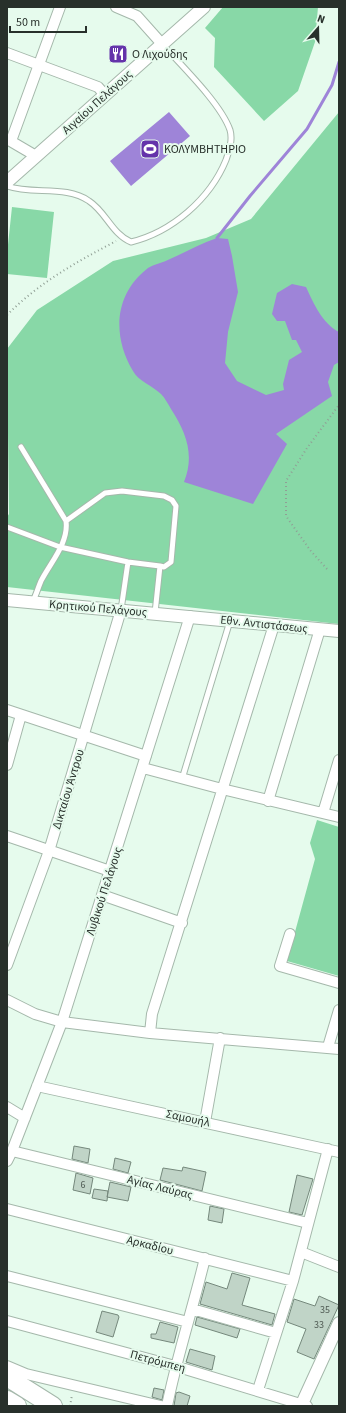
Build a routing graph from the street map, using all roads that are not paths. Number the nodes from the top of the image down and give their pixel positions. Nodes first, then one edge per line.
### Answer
1 (60, 7) edge
2 (116, 7) edge
3 (204, 7) edge
4 (140, 12) edge
5 (162, 44) junction
6 (7, 53) edge
7 (39, 66) junction
8 (106, 94) junction
9 (9, 140) edge
10 (36, 156) junction
11 (7, 182) edge
12 (7, 186) edge
13 (21, 447) dead end
14 (66, 521) junction
15 (7, 528) edge
16 (60, 547) junction
17 (128, 562) junction
18 (160, 566) junction
19 (32, 602) junction
20 (8, 603) edge
21 (121, 610) junction
22 (155, 613) junction
23 (190, 616) junction
24 (230, 620) junction
25 (274, 625) junction
26 (320, 629) junction
27 (339, 631) edge
28 (7, 710) edge
29 (21, 715) junction
30 (84, 736) junction
31 (146, 756) junction
32 (339, 760) edge
33 (7, 765) edge
34 (143, 768) junction
35 (182, 779) junction
36 (222, 789) junction
37 (268, 801) junction
38 (323, 813) junction
39 (339, 817) edge
40 (7, 836) edge
41 (49, 851) junction
42 (110, 871) junction
43 (102, 895) junction
44 (182, 923) junction
45 (290, 934) dead end
46 (7, 965) edge
47 (339, 983) edge
48 (7, 1000) edge
49 (339, 1010) edge
50 (62, 1022) junction
51 (150, 1034) junction
52 (220, 1038) junction
53 (328, 1047) junction
54 (339, 1048) edge
55 (37, 1086) junction
56 (7, 1107) edge
57 (25, 1118) junction
58 (205, 1122) junction
59 (328, 1149) junction
60 (12, 1151) junction
61 (339, 1152) edge
62 (7, 1161) edge
63 (7, 1209) edge
64 (308, 1223) junction
65 (301, 1252) junction
66 (205, 1258) junction
67 (339, 1267) edge
68 (7, 1276) edge
69 (293, 1281) junction
70 (192, 1309) junction
71 (7, 1321) edge
72 (188, 1322) junction
73 (339, 1323) edge
74 (276, 1334) junction
75 (7, 1366) edge
76 (175, 1366) junction
77 (7, 1377) edge
78 (258, 1390) junction
79 (7, 1400) edge
80 (304, 1405) edge
81 (17, 1406) edge
82 (53, 1406) edge
83 (162, 1406) edge
84 (167, 1406) edge

1 - 7 street
2 - 4 street
3 - 5 street, Αιγαίου Πελάγους
4 - 5 street
5 - 8 street, Αιγαίου Πελάγους
5 - 12 lane
6 - 7 street
7 - 8 street
7 - 9 street
8 - 10 street, Αιγαίου Πελάγους
9 - 10 street
10 - 11 street, Αιγαίου Πελάγους
13 - 14 lane
14 - 16 lane
14 - 18 lane
15 - 16 lane
16 - 17 lane
16 - 19 lane
17 - 18 lane
17 - 21 lane
18 - 22 lane
19 - 20 street, Κρητικού Πελάγους
19 - 21 street, Κρητικού Πελάγους
21 - 22 street, Κρητικού Πελάγους
21 - 30 street, Δικταίου Άντρου
22 - 23 street, Κρητικού Πελάγους
23 - 24 street, Εθν. Αντιστάσεως
23 - 31 street, Λυβικού Πελάγους
24 - 25 street, Εθν. Αντιστάσεως
24 - 35 lane
25 - 26 street, Εθν. Αντιστάσεως
25 - 36 street
26 - 27 street, Εθν. Αντιστάσεως
26 - 37 street
28 - 29 street
29 - 30 street
29 - 33 street
30 - 31 street
30 - 41 street, Δικταίου Άντρου
31 - 34 street, Λυβικού Πελάγους
32 - 38 street
34 - 35 street
34 - 42 street, Λυβικού Πελάγους
35 - 36 street
36 - 37 street
36 - 44 street
37 - 38 street
38 - 39 street
40 - 41 street
41 - 42 street
41 - 46 street, Δικταίου Άντρου
42 - 43 street, Λυβικού Πελάγους
43 - 44 street
43 - 50 street, Λυβικού Πελάγους
44 - 51 street
45 - 47 street
48 - 50 street
49 - 53 street
50 - 51 street
50 - 55 street, Λυβικού Πελάγους
51 - 52 street
52 - 53 street
52 - 58 street
53 - 54 street
55 - 57 street, Λυβικού Πελάγους
55 - 58 street, Σαμουήλ
56 - 57 street
57 - 60 street, Λυβικού Πελάγους
58 - 59 street, Σαμουήλ
59 - 61 street, Σαμουήλ
59 - 64 street
60 - 62 street, Λυβικού Πελάγους
60 - 64 street, Αγίας Λαύρας
63 - 66 street, Αρκαδίου
64 - 65 street
65 - 67 street
65 - 69 street
66 - 69 street, Αρκαδίου
66 - 70 street
68 - 72 street
69 - 74 street
70 - 72 street
70 - 74 street
71 - 76 street, Πετρόμπεη
72 - 76 street
73 - 80 street
74 - 78 street
75 - 83 street
76 - 78 street, Πετρόμπεη
76 - 84 street
77 - 82 highway
78 - 80 street, Πετρόμπεη
79 - 81 highway

